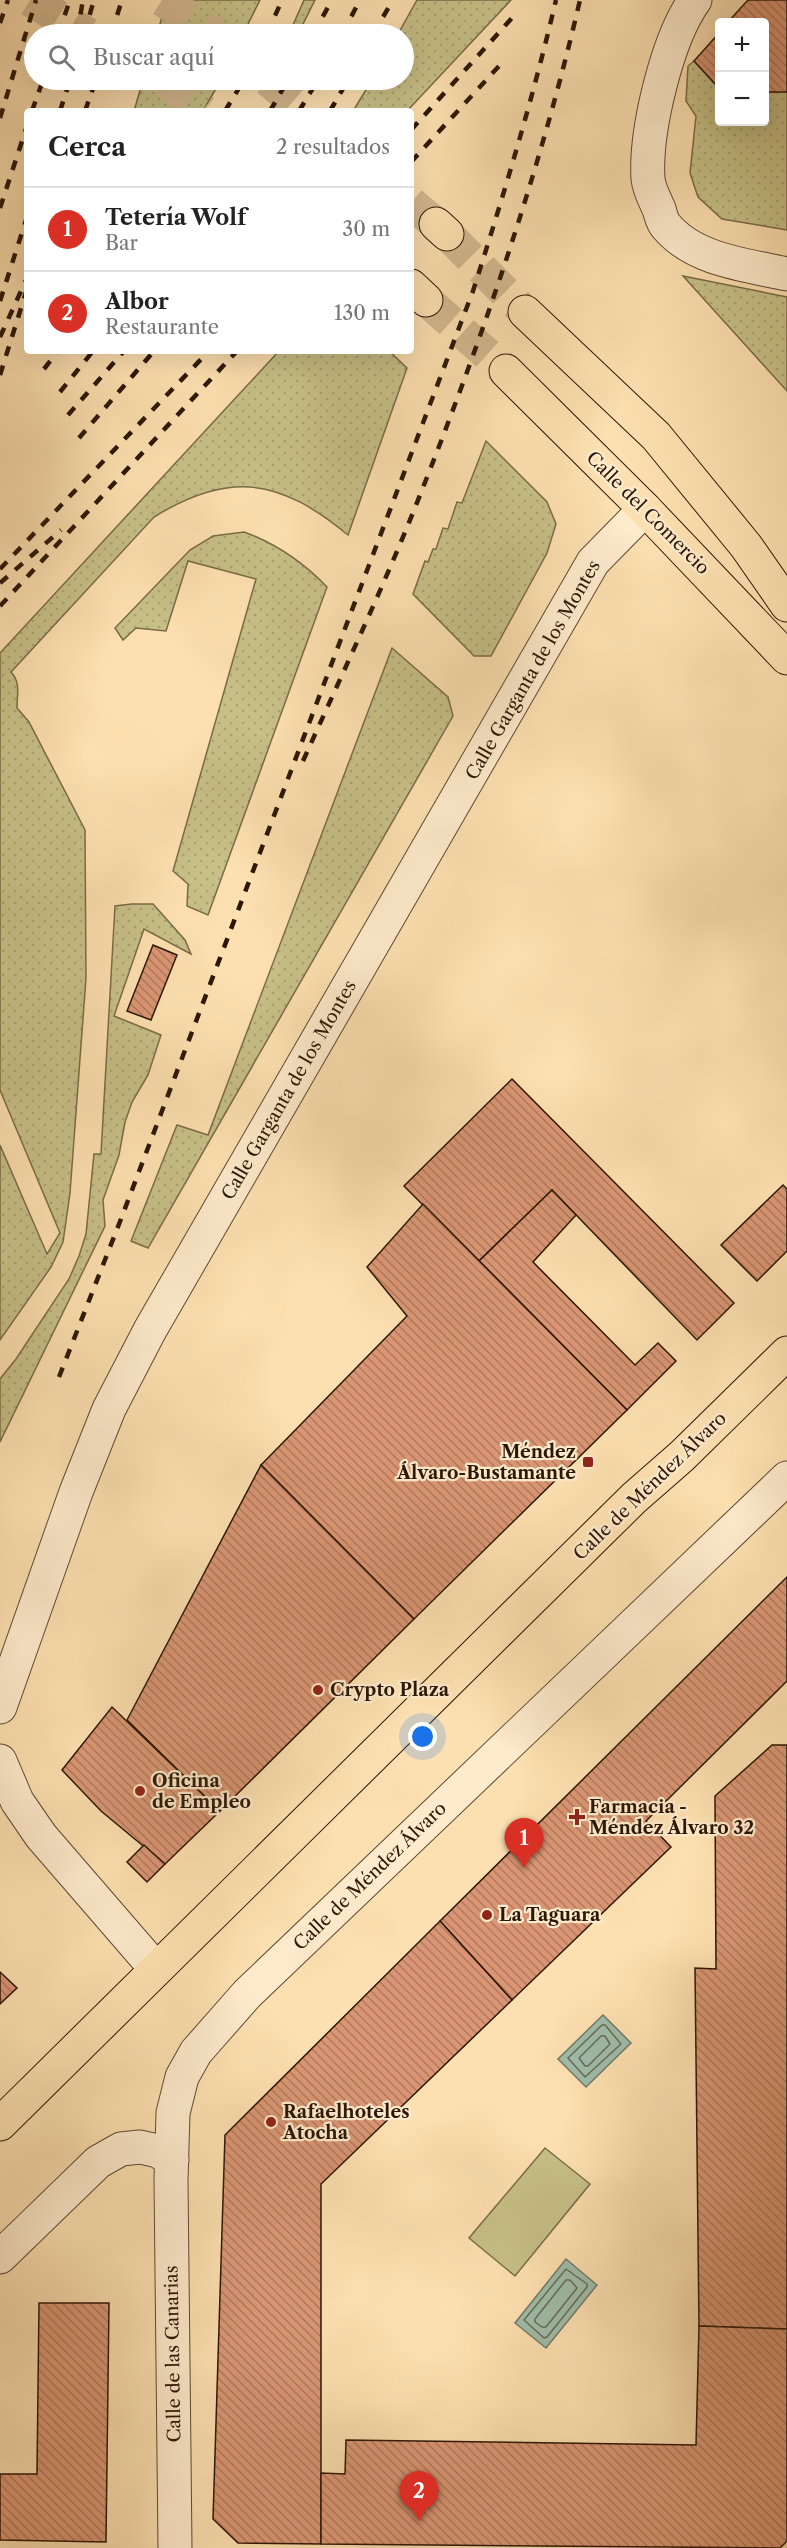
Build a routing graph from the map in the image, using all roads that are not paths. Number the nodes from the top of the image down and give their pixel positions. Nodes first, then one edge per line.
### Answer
1 (694, 0) edge
2 (787, 274) edge
3 (525, 312) tunnel mouth
4 (506, 371) tunnel mouth
5 (645, 509) junction
6 (787, 605) edge
7 (787, 658) edge
8 (787, 1353) edge
9 (787, 1478) edge
10 (0, 1707) edge
11 (0, 1761) edge
12 (156, 1969) junction
13 (0, 2124) edge
14 (172, 2160) junction
15 (0, 2257) edge
16 (175, 2548) edge

1 - 2 street
3 - 6 main road
4 - 5 main road, Calle del Comercio
5 - 7 main road, Calle del Comercio
5 - 10 street, Calle Garganta de los Montes
8 - 12 main road, Calle de Méndez Álvaro
9 - 14 street, Calle de Méndez Álvaro
11 - 12 street
12 - 13 main road, Calle de Méndez Álvaro
14 - 15 street
14 - 16 street, Calle de las Canarias

